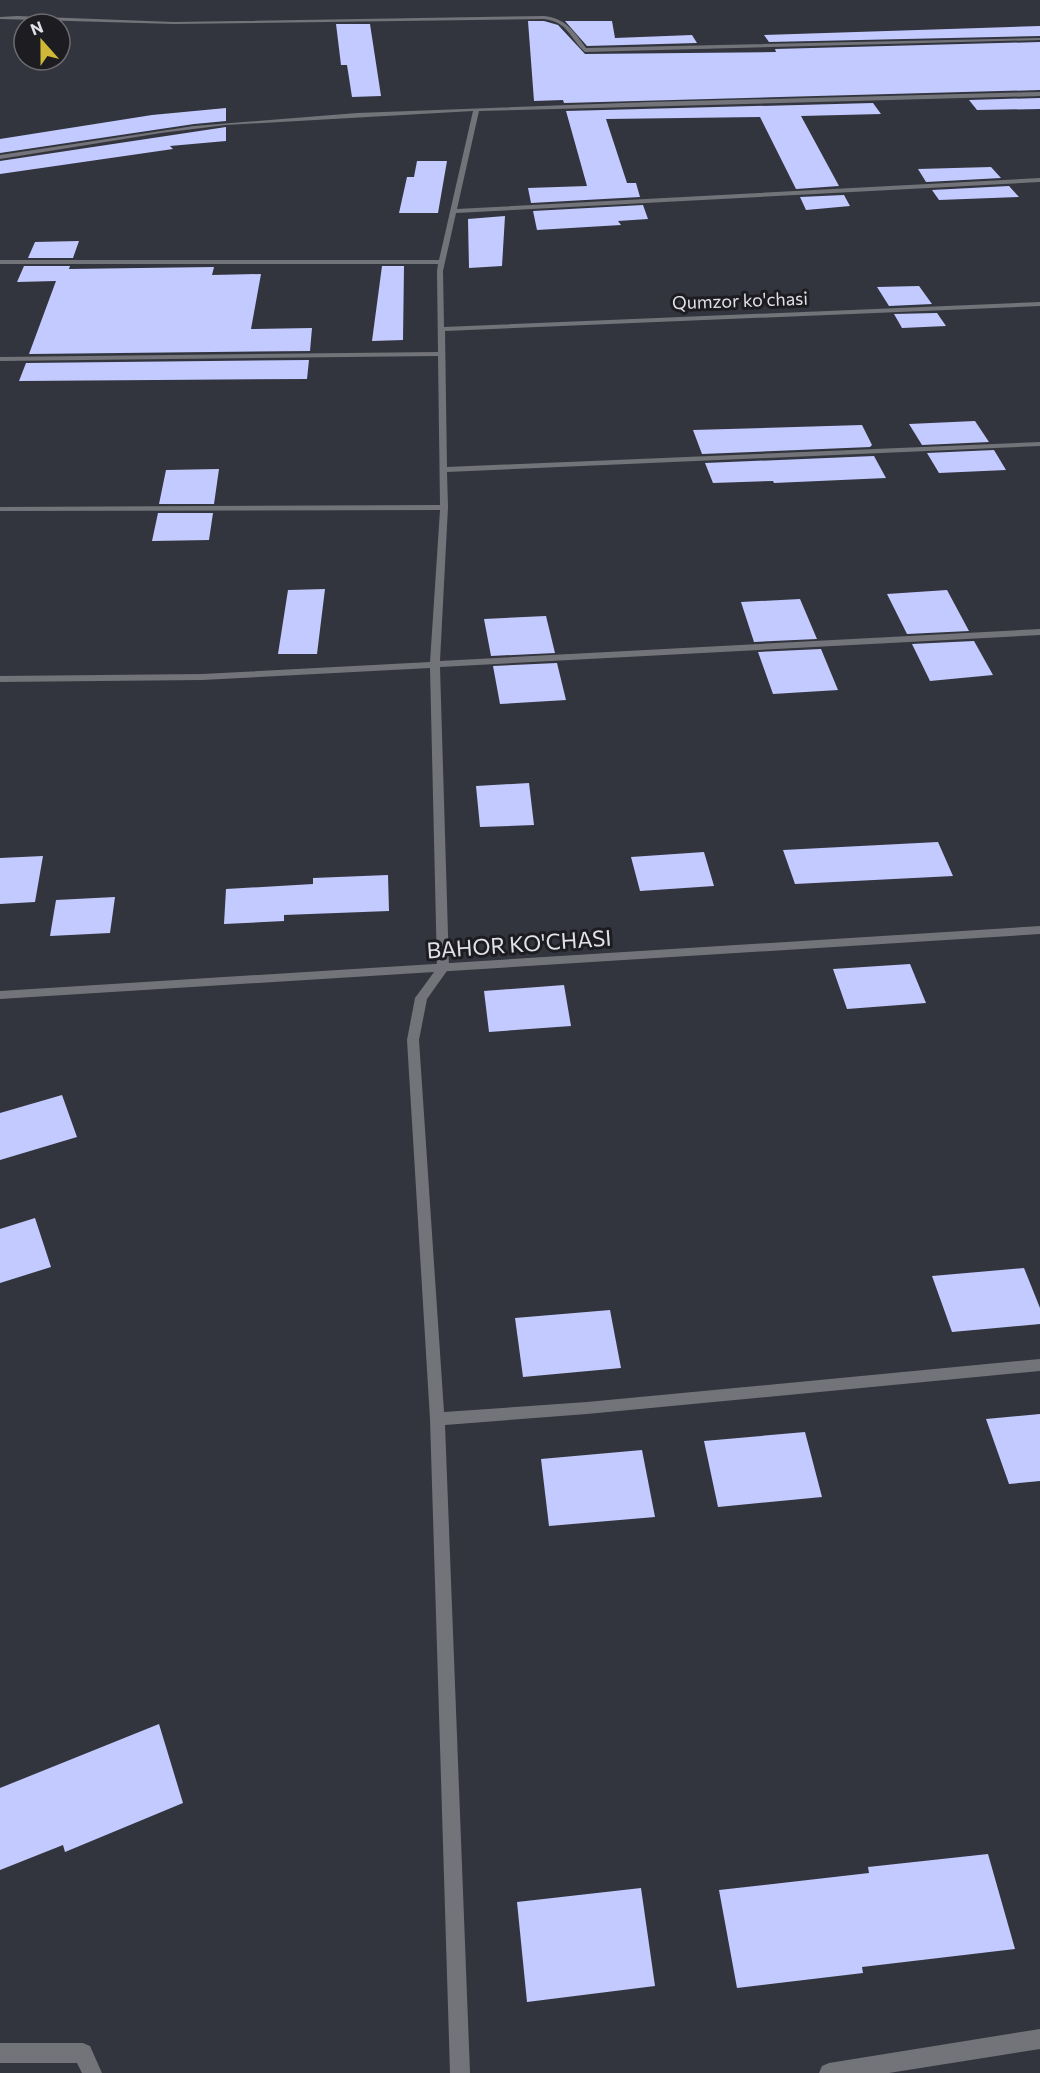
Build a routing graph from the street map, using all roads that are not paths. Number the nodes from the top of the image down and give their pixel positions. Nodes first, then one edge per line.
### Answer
1 (0, 18) edge
2 (1040, 39) edge
3 (1040, 94) edge
4 (476, 110) junction
5 (0, 157) edge
6 (1040, 180) edge
7 (453, 211) junction
8 (0, 262) edge
9 (442, 262) junction
10 (1040, 304) edge
11 (442, 328) junction
12 (441, 354) junction
13 (0, 359) edge
14 (1040, 444) edge
15 (443, 470) junction
16 (444, 507) junction
17 (0, 509) edge
18 (1040, 632) edge
19 (435, 665) junction
20 (0, 678) edge
21 (1040, 930) edge
22 (443, 968) junction
23 (0, 995) edge
24 (1040, 1365) edge
25 (437, 1419) junction
26 (1040, 2039) edge
27 (0, 2053) edge
28 (92, 2073) edge
29 (459, 2073) edge
30 (829, 2073) edge

1 - 2 street
3 - 4 street
4 - 5 street
4 - 7 street
6 - 7 street
7 - 9 street
8 - 9 street
9 - 11 street
10 - 11 street, Qumzor ko'chasi
11 - 12 street
12 - 13 street
12 - 15 street
14 - 15 street
15 - 16 street
16 - 17 street
16 - 19 street
18 - 19 street
19 - 20 street
19 - 22 street
21 - 22 street, BAHOR KO'CHASI
22 - 23 street, BAHOR KO'CHASI
22 - 25 street
24 - 25 street
25 - 29 street
26 - 30 street
27 - 28 street

